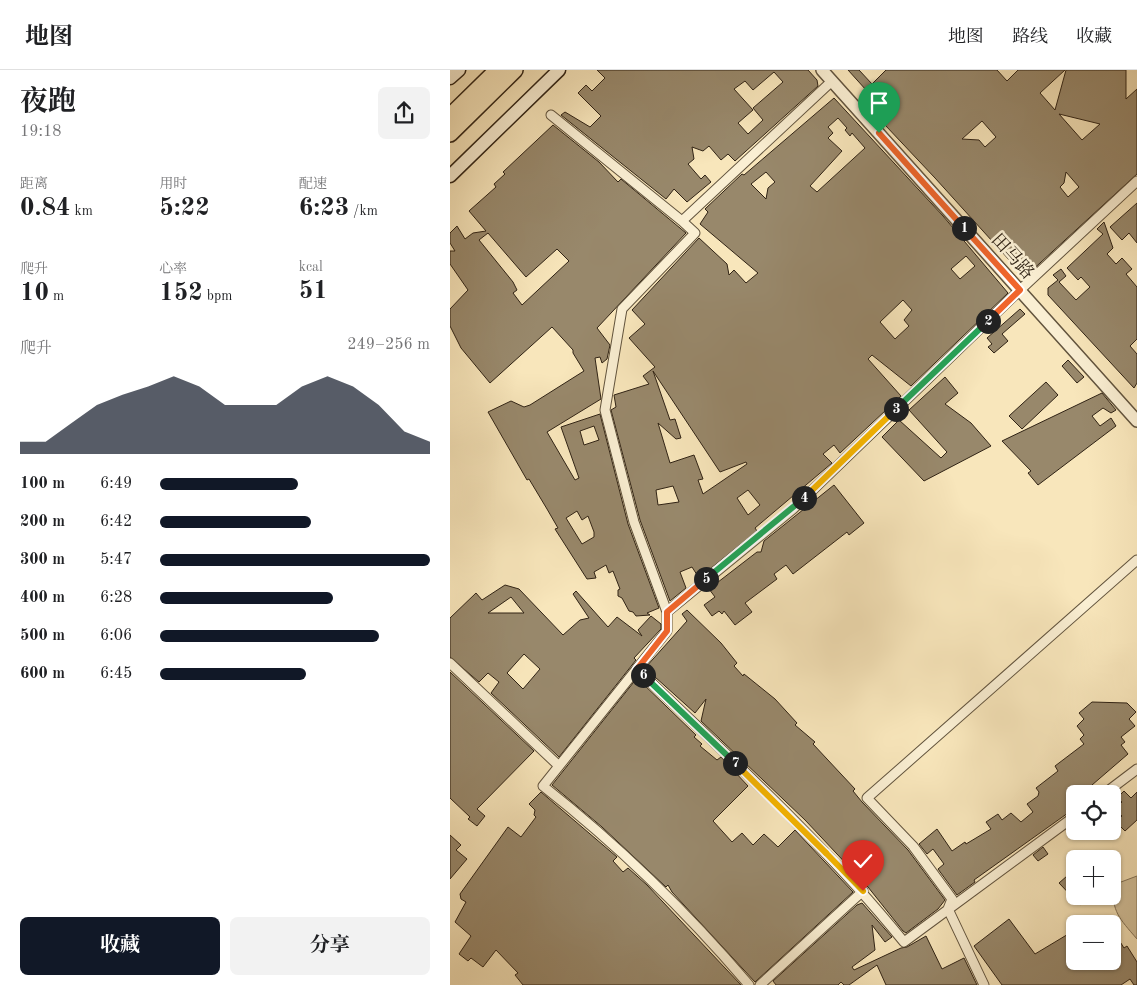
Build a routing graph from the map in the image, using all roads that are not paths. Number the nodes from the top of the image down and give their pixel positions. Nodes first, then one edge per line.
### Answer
1 (459, 70) edge
2 (496, 70) edge
3 (515, 70) edge
4 (559, 70) edge
5 (822, 70) edge
6 (450, 78) edge
7 (832, 81) junction
8 (551, 115) dead end
9 (450, 116) edge
10 (450, 134) edge
11 (450, 176) edge
12 (1137, 181) edge
13 (682, 221) junction
14 (1020, 290) junction
15 (1137, 420) edge
16 (1137, 560) edge
17 (667, 612) junction
18 (450, 663) edge
19 (637, 669) junction
20 (559, 766) junction
21 (1137, 769) edge
22 (1116, 785) edge
23 (1066, 823) edge
24 (863, 891) junction
25 (948, 909) junction
26 (749, 985) edge
27 (760, 985) edge
28 (984, 985) edge

1 - 6 main road
2 - 9 main road
3 - 10 main road
4 - 11 main road
5 - 7 street, 田马路
7 - 13 street
7 - 14 street, 田马路
8 - 13 street
12 - 14 street
13 - 17 street
14 - 15 street, 田马路
14 - 17 street
16 - 25 street
17 - 19 street
18 - 20 street
19 - 20 street
19 - 24 street
20 - 26 street
21 - 22 street
23 - 25 street
24 - 25 street
24 - 27 street
25 - 28 street

